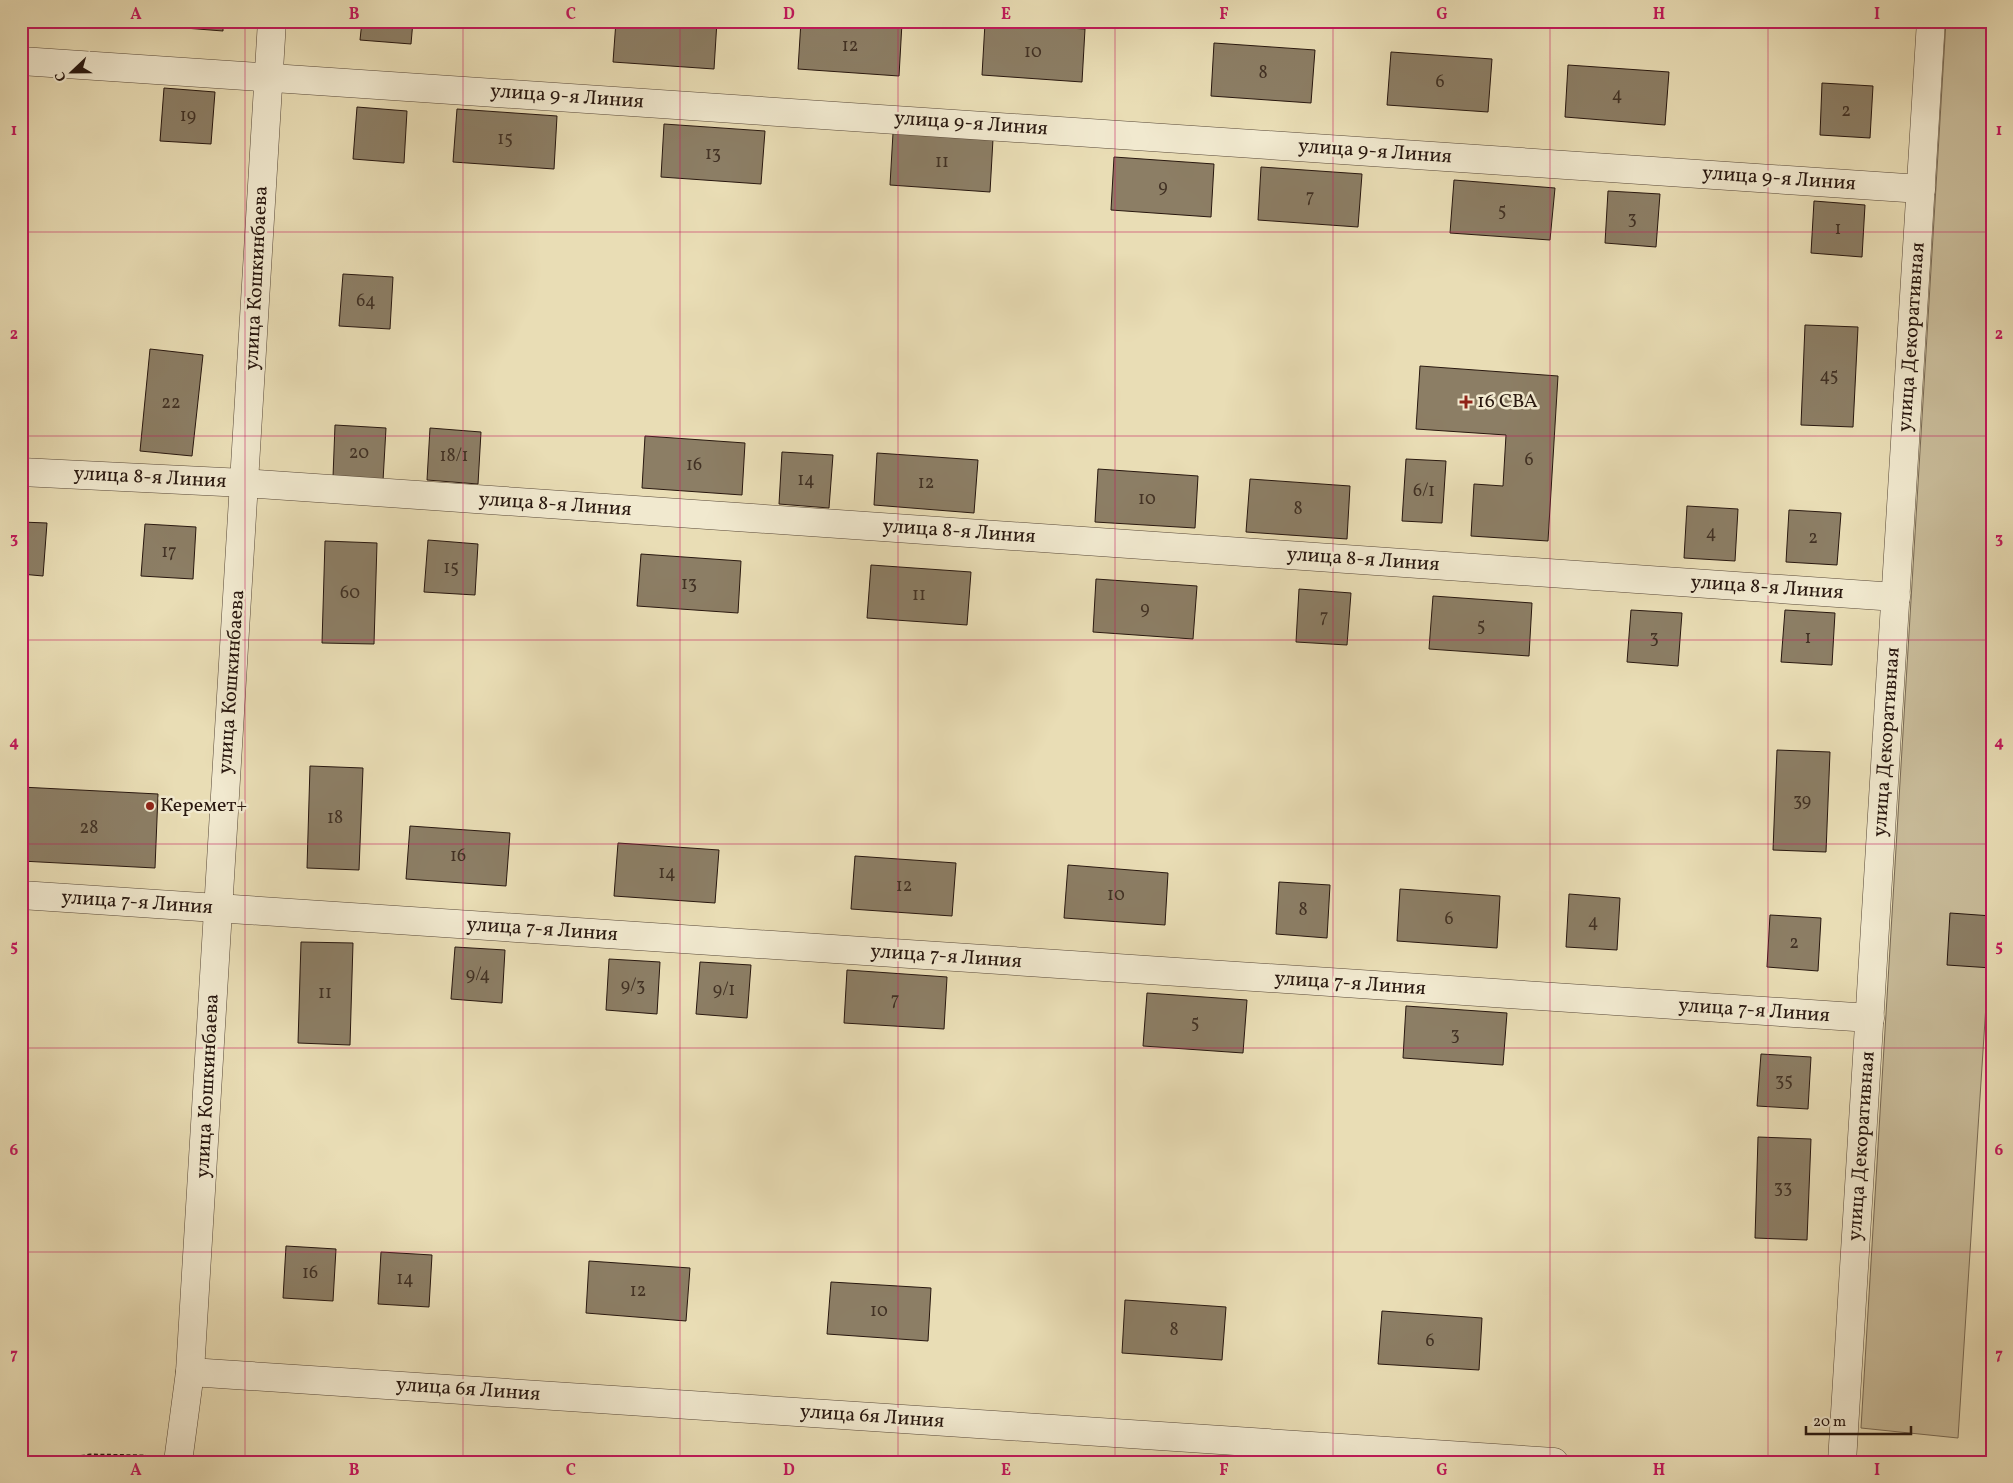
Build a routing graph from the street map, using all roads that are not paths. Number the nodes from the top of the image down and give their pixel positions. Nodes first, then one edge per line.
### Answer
1 (272, 21) edge
2 (1931, 21) edge
3 (21, 60) edge
4 (269, 77) junction
5 (1921, 189) junction
6 (21, 472) edge
7 (244, 483) junction
8 (1896, 597) junction
9 (21, 895) edge
10 (218, 908) junction
11 (1870, 1018) junction
12 (190, 1372) junction
13 (179, 1460) edge
14 (1554, 1462) edge
15 (1842, 1462) edge

1 - 4 street, улица Кошкинбаева
2 - 5 street, улица Декоративная
3 - 4 street, улица 9-я Линия
4 - 5 street, улица 9-я Линия
4 - 7 street, улица Кошкинбаева
5 - 8 street, улица Декоративная
6 - 7 street, улица 8-я Линия
7 - 8 street, улица 8-я Линия
7 - 10 street, улица Кошкинбаева
8 - 11 street, улица Декоративная
9 - 10 street, улица 7-я Линия
10 - 11 street, улица 7-я Линия
10 - 12 street, улица Кошкинбаева
11 - 15 street, улица Декоративная
12 - 13 street, улица Кошкинбаева
12 - 14 street, улица 6я Линия

